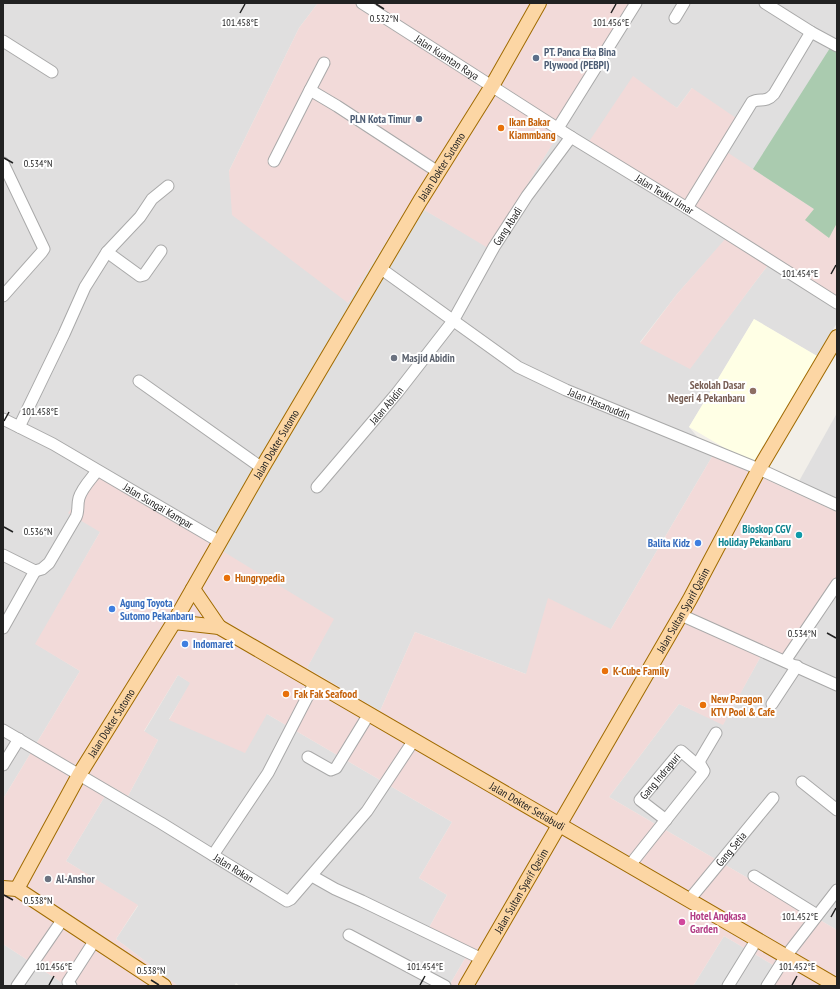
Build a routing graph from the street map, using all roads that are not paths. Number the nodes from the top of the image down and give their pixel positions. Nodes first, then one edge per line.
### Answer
1 (362, 3) edge
2 (539, 3) edge
3 (636, 3) edge
4 (684, 3) edge
5 (765, 3) edge
6 (675, 18) dead end
7 (810, 32) junction
8 (3, 41) edge
9 (837, 46) edge
10 (324, 63) dead end
11 (52, 72) dead end
12 (492, 86) junction
13 (310, 90) junction
14 (558, 128) junction
15 (571, 137) junction
16 (274, 161) dead end
17 (3, 162) edge
18 (438, 172) junction
19 (168, 186) dead end
20 (687, 208) junction
21 (161, 251) dead end
22 (107, 252) junction
23 (380, 268) junction
24 (3, 296) edge
25 (837, 303) edge
26 (453, 321) junction
27 (837, 337) edge
28 (139, 381) dead end
29 (3, 419) edge
30 (19, 427) junction
31 (262, 468) junction
32 (759, 469) junction
33 (97, 471) junction
34 (317, 487) dead end
35 (837, 505) edge
36 (220, 542) junction
37 (3, 555) edge
38 (34, 572) junction
39 (837, 584) edge
40 (193, 589) junction
41 (681, 615) junction
42 (174, 622) junction
43 (219, 627) junction
44 (3, 628) edge
45 (785, 661) junction
46 (797, 666) junction
47 (315, 682) junction
48 (837, 685) edge
49 (772, 704) dead end
50 (369, 714) junction
51 (3, 730) edge
52 (716, 733) dead end
53 (19, 739) junction
54 (414, 740) junction
55 (308, 757) dead end
56 (3, 765) edge
57 (704, 771) junction
58 (79, 775) junction
59 (802, 782) dead end
60 (773, 798) dead end
61 (837, 810) edge
62 (666, 820) junction
63 (560, 824) junction
64 (213, 855) junction
65 (630, 865) junction
66 (312, 876) junction
67 (754, 876) dead end
68 (3, 888) edge
69 (18, 889) junction
70 (837, 890) edge
71 (689, 900) junction
72 (817, 915) junction
73 (63, 918) junction
74 (349, 935) dead end
75 (757, 939) junction
76 (95, 940) junction
77 (786, 956) junction
78 (482, 959) junction
79 (836, 984) edge
80 (17, 986) edge
81 (71, 986) edge
82 (164, 986) edge
83 (445, 986) edge
84 (466, 986) edge
85 (728, 986) edge
86 (767, 986) edge

1 - 12 street, Jalan Kuantan Raya
2 - 12 main road, Jalan Dokter Sutomo
3 - 14 street
4 - 6 street
5 - 7 street
7 - 9 street
7 - 20 street
8 - 11 street
10 - 13 street
12 - 14 street, Jalan Teuku Umar
12 - 18 main road, Jalan Dokter Sutomo
13 - 16 street
13 - 18 street
14 - 15 street, Jalan Teuku Umar
15 - 20 street, Jalan Teuku Umar
15 - 26 street, Gang Abadi
17 - 24 street
18 - 23 main road, Jalan Dokter Sutomo
19 - 22 street
20 - 25 street, Jalan Teuku Umar
21 - 22 street
22 - 30 street
23 - 26 street, Jalan Hasanuddin
23 - 31 main road, Jalan Dokter Sutomo
26 - 32 street, Jalan Hasanuddin
26 - 34 street, Jalan Abidin
27 - 32 main road, Jalan Sultan Syarif Qasim
28 - 31 street
29 - 30 street, Jalan Sungai Kampar
30 - 33 street, Jalan Sungai Kampar
31 - 36 main road, Jalan Dokter Sutomo
32 - 35 street, Jalan Hasanuddin
32 - 41 main road, Jalan Sultan Syarif Qasim
33 - 36 street, Jalan Sungai Kampar
33 - 38 street
36 - 40 main road, Jalan Dokter Sutomo
37 - 38 street
38 - 44 street
39 - 45 street
40 - 42 main road, Jalan Dokter Sutomo
40 - 43 main road, Jalan Dokter Setiabudi
41 - 45 street
41 - 63 main road, Jalan Sultan Syarif Qasim
42 - 43 main road, Jalan Dokter Setiabudi
42 - 58 main road, Jalan Dokter Sutomo
43 - 47 main road, Jalan Dokter Setiabudi
45 - 46 street
46 - 48 street
46 - 49 street
47 - 50 main road, Jalan Dokter Setiabudi
47 - 64 street
50 - 54 main road, Jalan Dokter Setiabudi
50 - 55 street
51 - 53 street, Jalan Rokan
52 - 57 street, Gang Indrapuri
53 - 56 street
53 - 58 street, Jalan Rokan
54 - 63 main road, Jalan Dokter Setiabudi
54 - 66 street, Jalan Rokan
57 - 62 street
57 - 62 street, Gang Indrapuri
58 - 64 street, Jalan Rokan
58 - 69 main road, Jalan Dokter Sutomo
59 - 61 street
60 - 71 street, Gang Setia
62 - 65 street
63 - 65 main road, Jalan Dokter Setiabudi
63 - 78 main road, Jalan Sultan Syarif Qasim
64 - 66 street, Jalan Rokan
65 - 71 main road, Jalan Dokter Setiabudi
66 - 78 street
67 - 72 street
68 - 69 main road
69 - 73 main road
70 - 72 street
71 - 75 main road, Jalan Dokter Setiabudi
72 - 77 street
73 - 76 main road
73 - 80 street
74 - 83 street
75 - 77 main road, Jalan Dokter Setiabudi
75 - 85 street
76 - 81 street
76 - 82 main road
77 - 79 main road, Jalan Dokter Setiabudi
77 - 86 street
78 - 84 main road, Jalan Sultan Syarif Qasim

